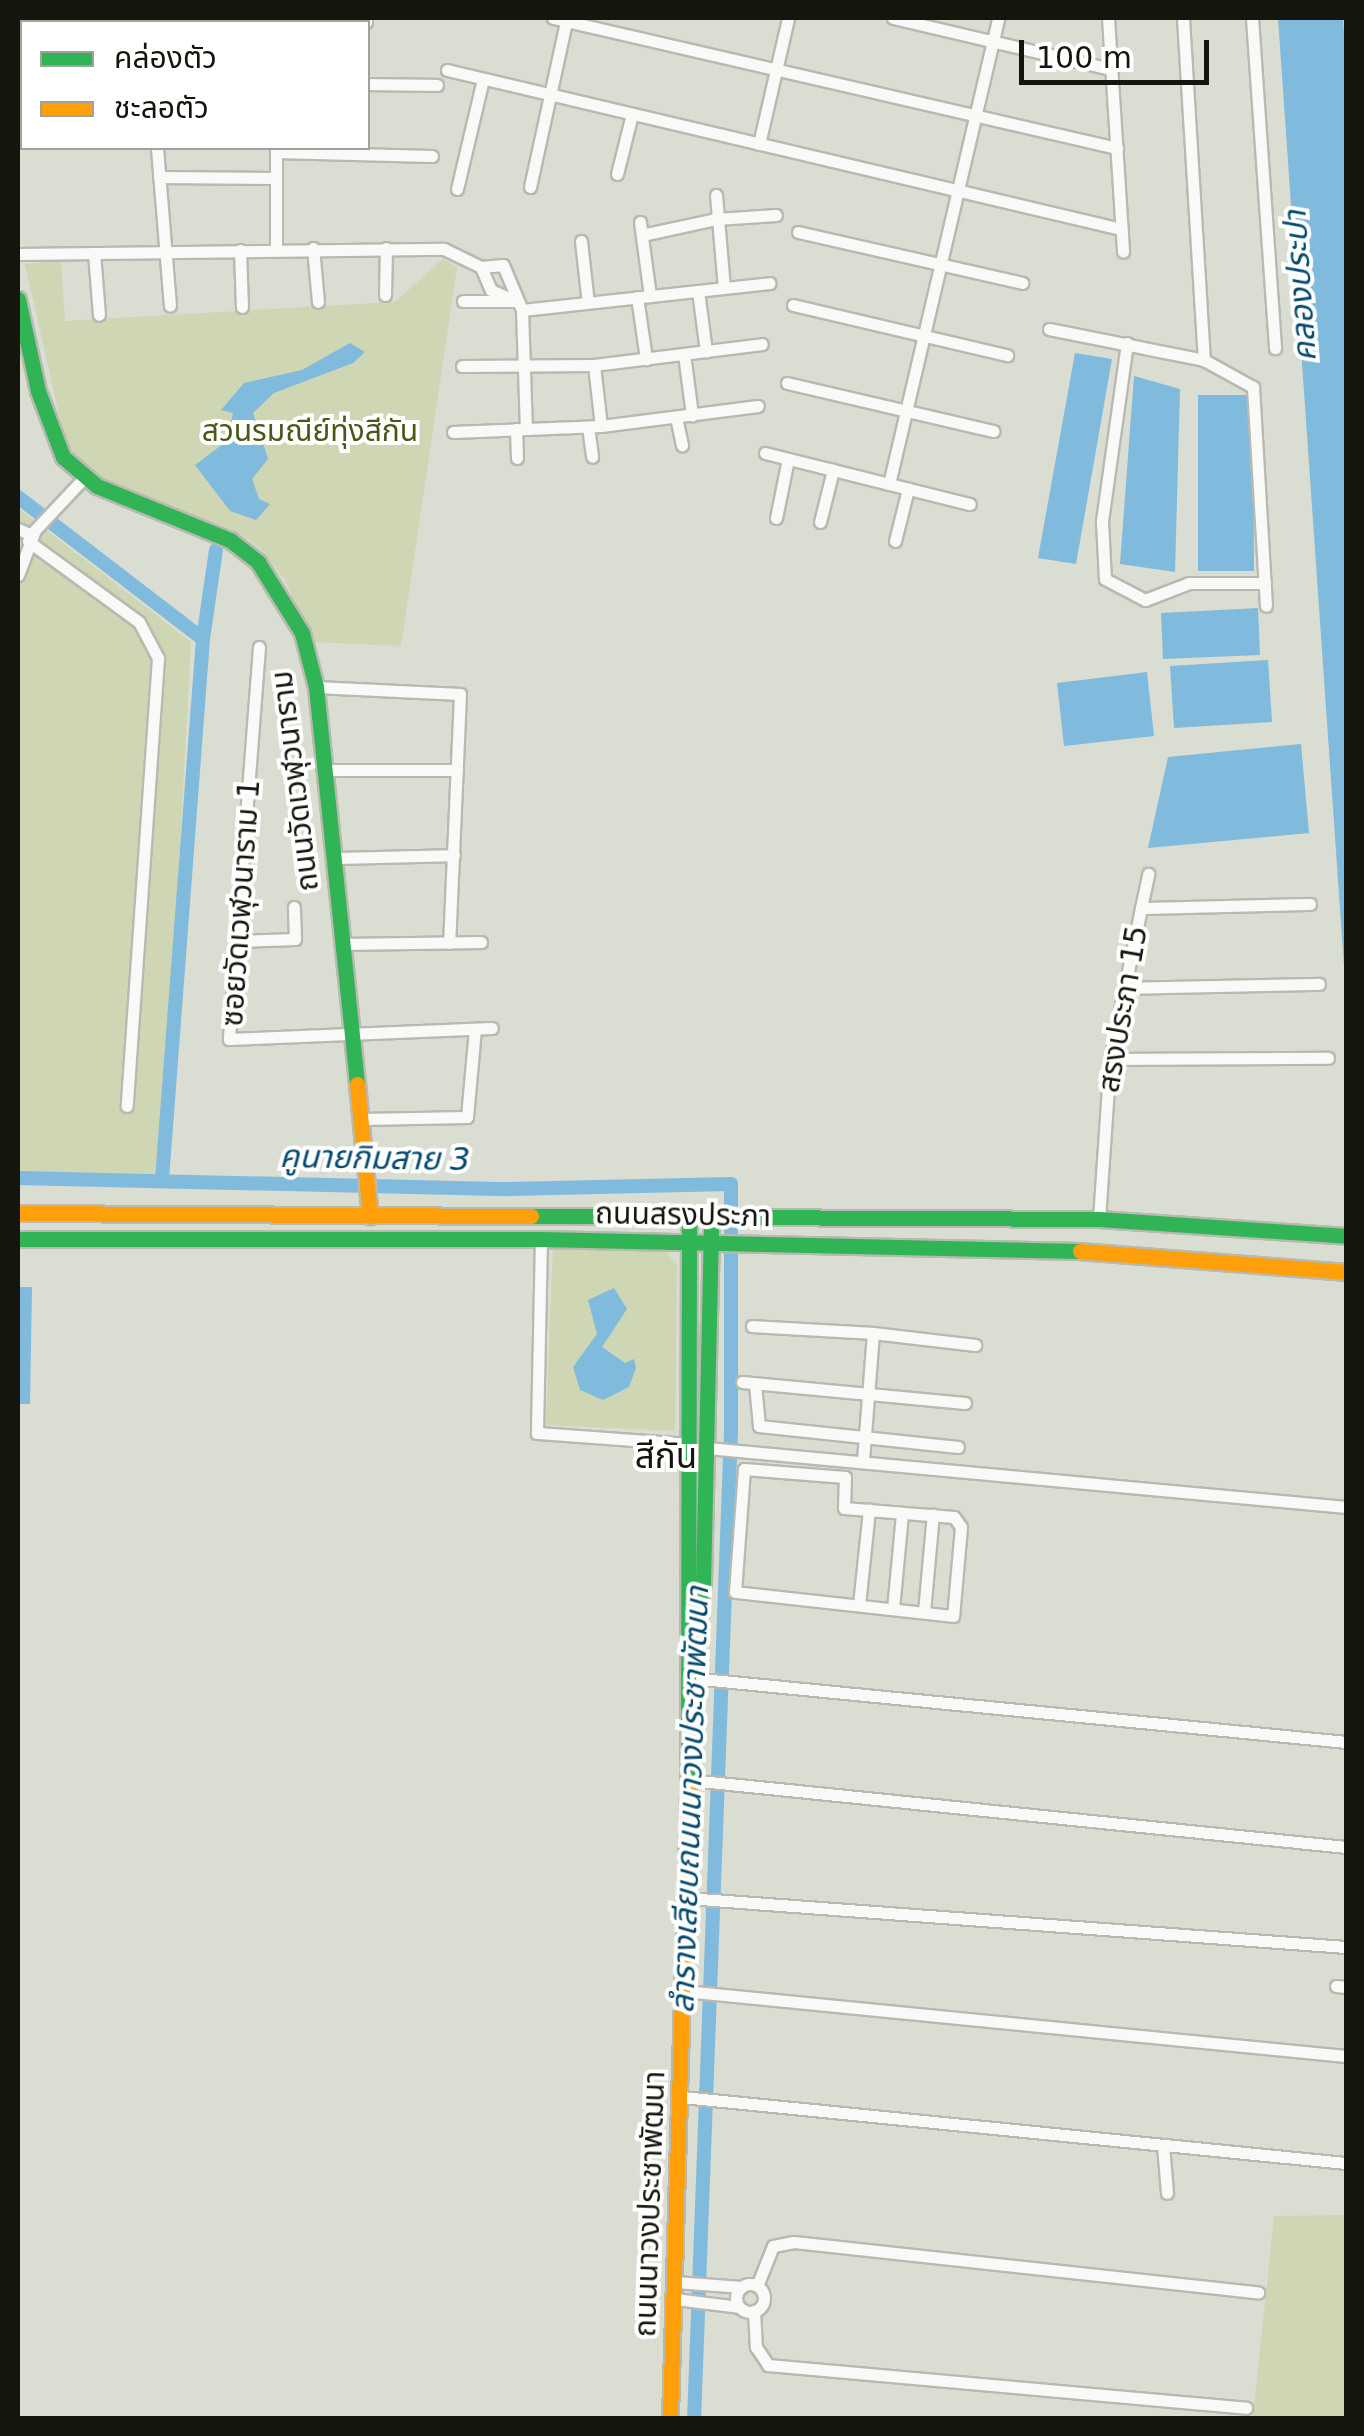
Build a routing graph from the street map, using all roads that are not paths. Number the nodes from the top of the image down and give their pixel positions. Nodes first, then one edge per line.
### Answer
1 (562, 18) edge
2 (788, 18) edge
3 (893, 18) edge
4 (998, 18) edge
5 (1108, 18) edge
6 (1183, 18) edge
7 (1252, 18) edge
8 (992, 41) junction
9 (1112, 69) junction
10 (446, 70) dead end
11 (776, 70) junction
12 (483, 79) junction
13 (370, 84) edge
14 (436, 85) dead end
15 (551, 94) junction
16 (632, 114) junction
17 (974, 116) junction
18 (759, 144) junction
19 (1117, 148) junction
20 (157, 150) edge
21 (276, 150) edge
22 (366, 151) edge
23 (432, 156) dead end
24 (617, 174) dead end
25 (159, 177) junction
26 (276, 178) junction
27 (530, 187) dead end
28 (457, 189) dead end
29 (957, 190) junction
30 (716, 195) dead end
31 (776, 215) dead end
32 (716, 219) junction
33 (1121, 229) junction
34 (798, 232) dead end
35 (581, 242) dead end
36 (276, 248) junction
37 (313, 248) junction
38 (386, 248) junction
39 (240, 250) junction
40 (166, 252) junction
41 (1123, 252) dead end
42 (94, 253) junction
43 (18, 254) edge
44 (938, 264) junction
45 (478, 265) junction
46 (770, 283) dead end
47 (1022, 284) dead end
48 (724, 288) junction
49 (698, 291) junction
50 (385, 296) dead end
51 (644, 297) junction
52 (18, 299) edge
53 (318, 302) dead end
54 (462, 302) dead end
55 (516, 303) junction
56 (588, 303) junction
57 (793, 305) dead end
58 (170, 306) dead end
59 (242, 307) dead end
60 (99, 315) dead end
61 (20, 318) edge
62 (1050, 329) dead end
63 (923, 336) junction
64 (1127, 343) junction
65 (762, 344) dead end
66 (1275, 348) dead end
67 (706, 351) junction
68 (684, 354) junction
69 (1007, 355) dead end
70 (646, 359) junction
71 (1204, 360) junction
72 (462, 366) dead end
73 (521, 366) junction
74 (594, 366) junction
75 (788, 383) dead end
76 (758, 406) dead end
77 (906, 410) junction
78 (692, 415) junction
79 (676, 417) junction
80 (594, 426) junction
81 (521, 429) junction
82 (992, 431) dead end
83 (453, 432) dead end
84 (682, 445) dead end
85 (765, 453) dead end
86 (592, 457) dead end
87 (517, 458) dead end
88 (788, 459) junction
89 (832, 470) junction
90 (84, 478) junction
91 (888, 484) junction
92 (908, 489) junction
93 (970, 504) dead end
94 (776, 518) dead end
95 (820, 522) dead end
96 (18, 529) edge
97 (32, 535) junction
98 (895, 542) dead end
99 (18, 575) edge
100 (1264, 583) junction
101 (1266, 606) dead end
102 (259, 647) dead end
103 (316, 688) junction
104 (324, 770) junction
105 (458, 770) junction
106 (454, 855) junction
107 (333, 858) junction
108 (1148, 874) dead end
109 (1310, 904) dead end
110 (294, 907) dead end
111 (1141, 908) junction
112 (237, 941) junction
113 (480, 942) dead end
114 (449, 943) junction
115 (342, 944) junction
116 (1319, 984) dead end
117 (1124, 988) junction
118 (492, 1028) dead end
119 (475, 1029) junction
120 (351, 1035) junction
121 (1328, 1058) dead end
122 (1110, 1059) junction
123 (127, 1106) dead end
124 (361, 1119) junction
125 (18, 1213) edge
126 (370, 1216) junction
127 (689, 1218) junction
128 (717, 1218) junction
129 (915, 1218) junction
130 (1099, 1218) junction
131 (1346, 1238) edge
132 (18, 1239) edge
133 (541, 1239) junction
134 (689, 1242) junction
135 (718, 1244) junction
136 (916, 1246) junction
137 (1345, 1268) edge
138 (752, 1326) dead end
139 (873, 1334) junction
140 (975, 1346) dead end
141 (869, 1395) junction
142 (965, 1403) dead end
143 (865, 1438) junction
144 (686, 1444) junction
145 (958, 1447) dead end
146 (708, 1448) junction
147 (863, 1459) junction
148 (1346, 1507) edge
149 (868, 1510) junction
150 (902, 1513) junction
151 (933, 1514) junction
152 (859, 1605) junction
153 (893, 1609) junction
154 (924, 1612) junction
155 (692, 1631) junction
156 (691, 1678) junction
157 (1346, 1742) edge
158 (690, 1780) junction
159 (1346, 1847) edge
160 (686, 1898) junction
161 (1346, 1946) edge
162 (690, 1991) junction
163 (1346, 2056) edge
164 (689, 2098) junction
165 (1163, 2145) junction
166 (1346, 2163) edge
167 (1167, 2193) dead end
168 (757, 2286) junction
169 (742, 2287) junction
170 (675, 2290) junction
171 (1258, 2292) dead end
172 (739, 2306) junction
173 (754, 2311) junction
174 (1246, 2408) dead end
175 (670, 2418) edge

1 - 11 street
1 - 15 street
2 - 11 street
3 - 8 street
4 - 8 street
5 - 9 street
6 - 71 street
7 - 66 street
8 - 9 street
8 - 17 street
9 - 19 street
10 - 12 street
11 - 17 street
11 - 18 street
12 - 15 street
12 - 28 street
13 - 14 street
15 - 16 street
15 - 27 street
16 - 18 street
16 - 24 street
17 - 19 street
17 - 29 street
18 - 29 street
19 - 33 street
20 - 25 street
21 - 22 street
21 - 26 street
22 - 23 street
25 - 26 street
25 - 40 street
26 - 36 street
29 - 33 street
29 - 44 street
30 - 32 street
31 - 32 street
32 - 48 street
32 - 51 street
33 - 41 street
34 - 44 street
35 - 56 street
36 - 37 street
36 - 39 street
37 - 38 street
37 - 53 street
38 - 45 street
38 - 50 street
39 - 40 street
39 - 59 street
40 - 42 street
40 - 58 street
42 - 43 street
42 - 60 street
44 - 47 street
44 - 63 street
45 - 55 street
45 - 55 street
46 - 48 street
48 - 49 street
49 - 51 street
49 - 67 street
51 - 56 street
51 - 70 street
52 - 61 main road
54 - 55 street
55 - 56 street
55 - 73 street
57 - 63 street
61 - 90 main road
62 - 64 street
63 - 69 street
63 - 77 street
64 - 71 street
64 - 100 street
65 - 67 street
67 - 68 street
68 - 70 street
68 - 78 street
70 - 74 street
71 - 100 street
72 - 73 street
73 - 74 street
73 - 81 street
74 - 80 street
75 - 77 street
76 - 78 street
77 - 82 street
77 - 91 street
78 - 79 street
79 - 80 street
79 - 84 street
80 - 81 street
80 - 86 street
81 - 83 street
81 - 87 street
85 - 88 street
88 - 89 street
88 - 94 street
89 - 91 street
89 - 95 street
90 - 97 street
90 - 103 main road, ถนนวัดเวฬุวนาราม
91 - 92 street
92 - 93 street
92 - 98 street
96 - 97 street
97 - 99 street
97 - 123 street
100 - 101 street
102 - 112 street, ซอยวัดเวฬุวนาราม 1
103 - 104 main road, ถนนวัดเวฬุวนาราม
103 - 105 street
104 - 105 street
104 - 107 main road, ถนนวัดเวฬุวนาราม
105 - 106 street
106 - 107 street
106 - 114 street
107 - 115 main road, ถนนวัดเวฬุวนาราม
108 - 111 street
109 - 111 street, สรงประภา 15
110 - 112 street
111 - 117 street, สรงประภา 15
112 - 120 street, ซอยวัดเวฬุวนาราม 1
113 - 114 street
114 - 115 street
115 - 120 main road, ถนนวัดเวฬุวนาราม
116 - 117 street
117 - 122 street, สรงประภา 15
118 - 119 street
119 - 120 street
119 - 124 street
120 - 124 main road, ถนนวัดเวฬุวนาราม
121 - 122 street
122 - 130 street, สรงประภา 15
124 - 126 main road, ถนนวัดเวฬุวนาราม
125 - 126 main road, ถนนสรงประภา
126 - 127 main road, ถนนสรงประภา
127 - 128 main road, ถนนสรงประภา
127 - 134 main road, ถนนนาวงประชาพัฒนา
128 - 129 main road, ถนนสรงประภา
128 - 135 main road, ถนนนาวงประชาพัฒนา
129 - 130 main road, ถนนสรงประภา
129 - 136 main road
130 - 131 main road, ถนนสรงประภา
132 - 133 main road, ถนนสรงประภา
133 - 134 main road, ถนนสรงประภา
133 - 144 street
134 - 135 main road, ถนนสรงประภา
134 - 144 main road, ถนนนาวงประชาพัฒนา
135 - 136 main road, ถนนสรงประภา
135 - 146 main road, ถนนนาวงประชาพัฒนา
136 - 137 main road, ถนนสรงประภา
138 - 139 street
139 - 140 street
139 - 141 street
141 - 142 street
141 - 143 street
141 - 143 street
143 - 145 street
143 - 147 street
144 - 155 main road, ถนนนาวงประชาพัฒนา
146 - 147 street
146 - 155 main road, ถนนนาวงประชาพัฒนา
147 - 148 street
149 - 150 street
149 - 152 street
149 - 152 street
150 - 151 street
150 - 153 street
151 - 154 street
151 - 154 street
152 - 153 street
153 - 154 street
155 - 156 main road, ถนนนาวงประชาพัฒนา
156 - 157 street
156 - 158 main road, ถนนนาวงประชาพัฒนา
158 - 159 street
158 - 160 main road, ถนนนาวงประชาพัฒนา
160 - 161 street
160 - 162 main road, ถนนนาวงประชาพัฒนา
162 - 163 street
162 - 164 main road, ถนนนาวงประชาพัฒนา
164 - 165 street
164 - 170 main road, ถนนนาวงประชาพัฒนา
165 - 166 street
165 - 167 street
168 - 169 street
168 - 171 street
168 - 173 street
169 - 170 street
169 - 172 street
170 - 172 street
170 - 175 main road, ถนนนาวงประชาพัฒนา
172 - 173 street
173 - 174 street

